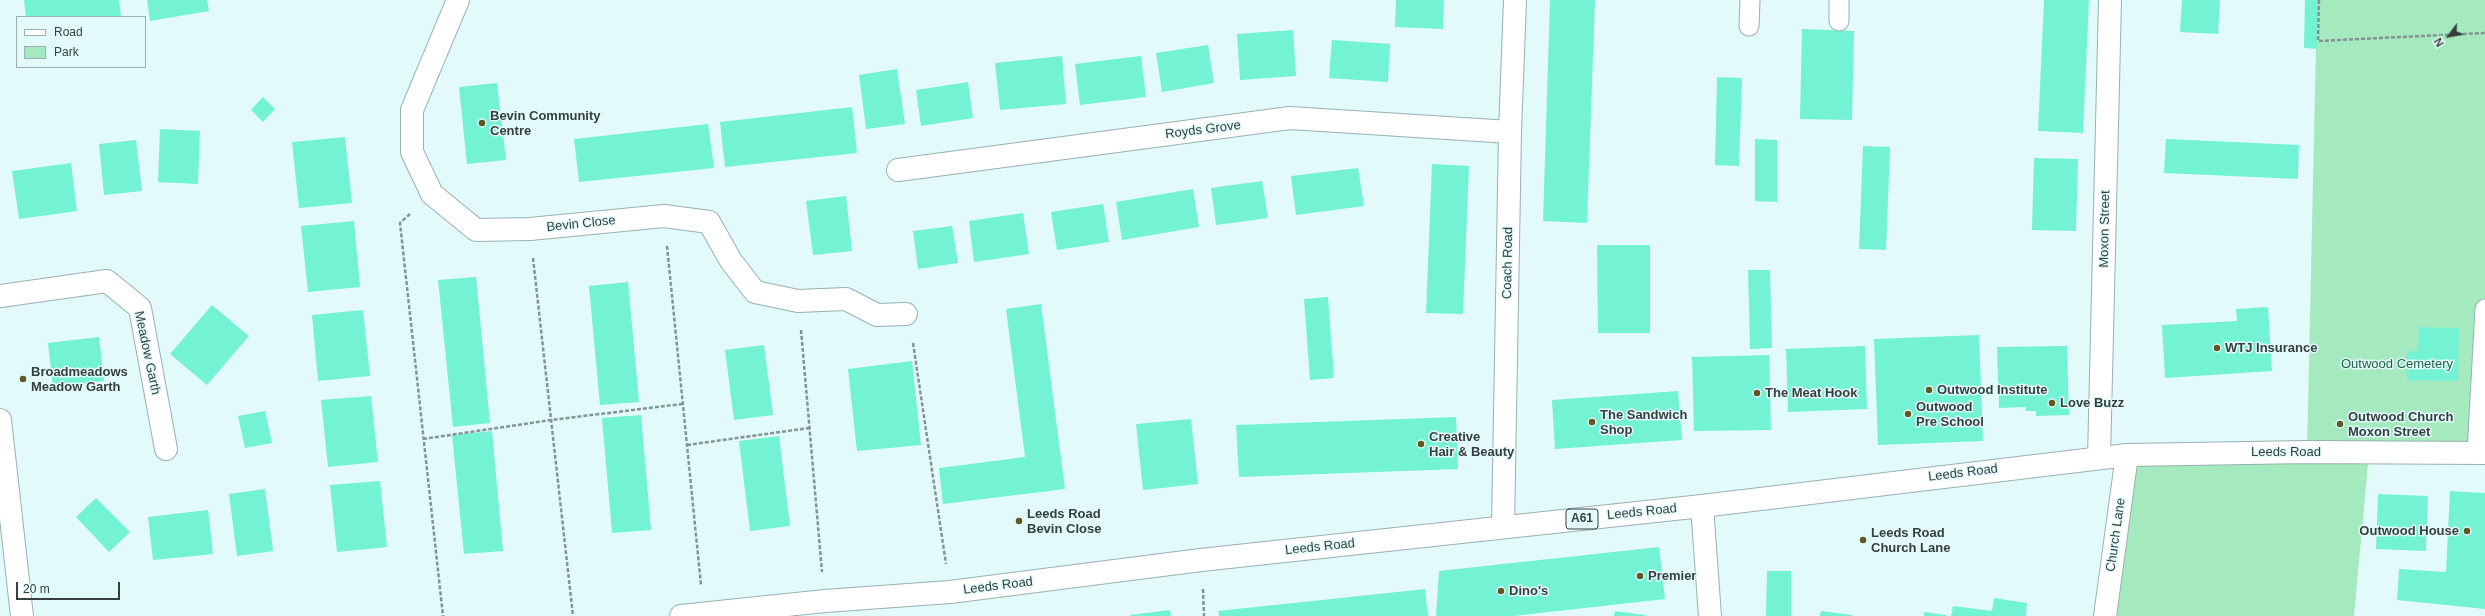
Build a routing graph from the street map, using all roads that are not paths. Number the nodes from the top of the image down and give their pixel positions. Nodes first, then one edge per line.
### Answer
1 (458, 0) edge
2 (1515, 0) edge
3 (1750, 0) edge
4 (1839, 0) edge
5 (2110, 0) edge
6 (1839, 21) dead end
7 (1749, 26) dead end
8 (1510, 132) junction
9 (898, 170) dead end
10 (0, 296) edge
11 (2485, 310) edge
12 (906, 314) road end
13 (0, 420) edge
14 (166, 449) dead end
15 (2481, 453) edge
16 (2127, 454) junction
17 (2099, 458) junction
18 (1702, 506) junction
19 (1503, 527) junction
20 (776, 611) edge
21 (22, 616) edge
22 (681, 616) edge
23 (1710, 616) edge
24 (2105, 616) edge

1 - 12 street, Bevin Close
2 - 8 street, Coach Road
3 - 7 lane
4 - 6 lane
5 - 17 street, Moxon Street
8 - 9 street, Royds Grove
8 - 19 street, Coach Road
10 - 14 street, Meadow Garth
11 - 15 lane
13 - 21 street
15 - 16 street, Leeds Road / A61
16 - 17 street, Leeds Road / A61
16 - 24 street, Church Lane
17 - 18 street, Leeds Road / A61
18 - 19 street, Leeds Road / A61
18 - 23 street
19 - 20 street, Leeds Road / A61
20 - 22 street, Leeds Road / A61

